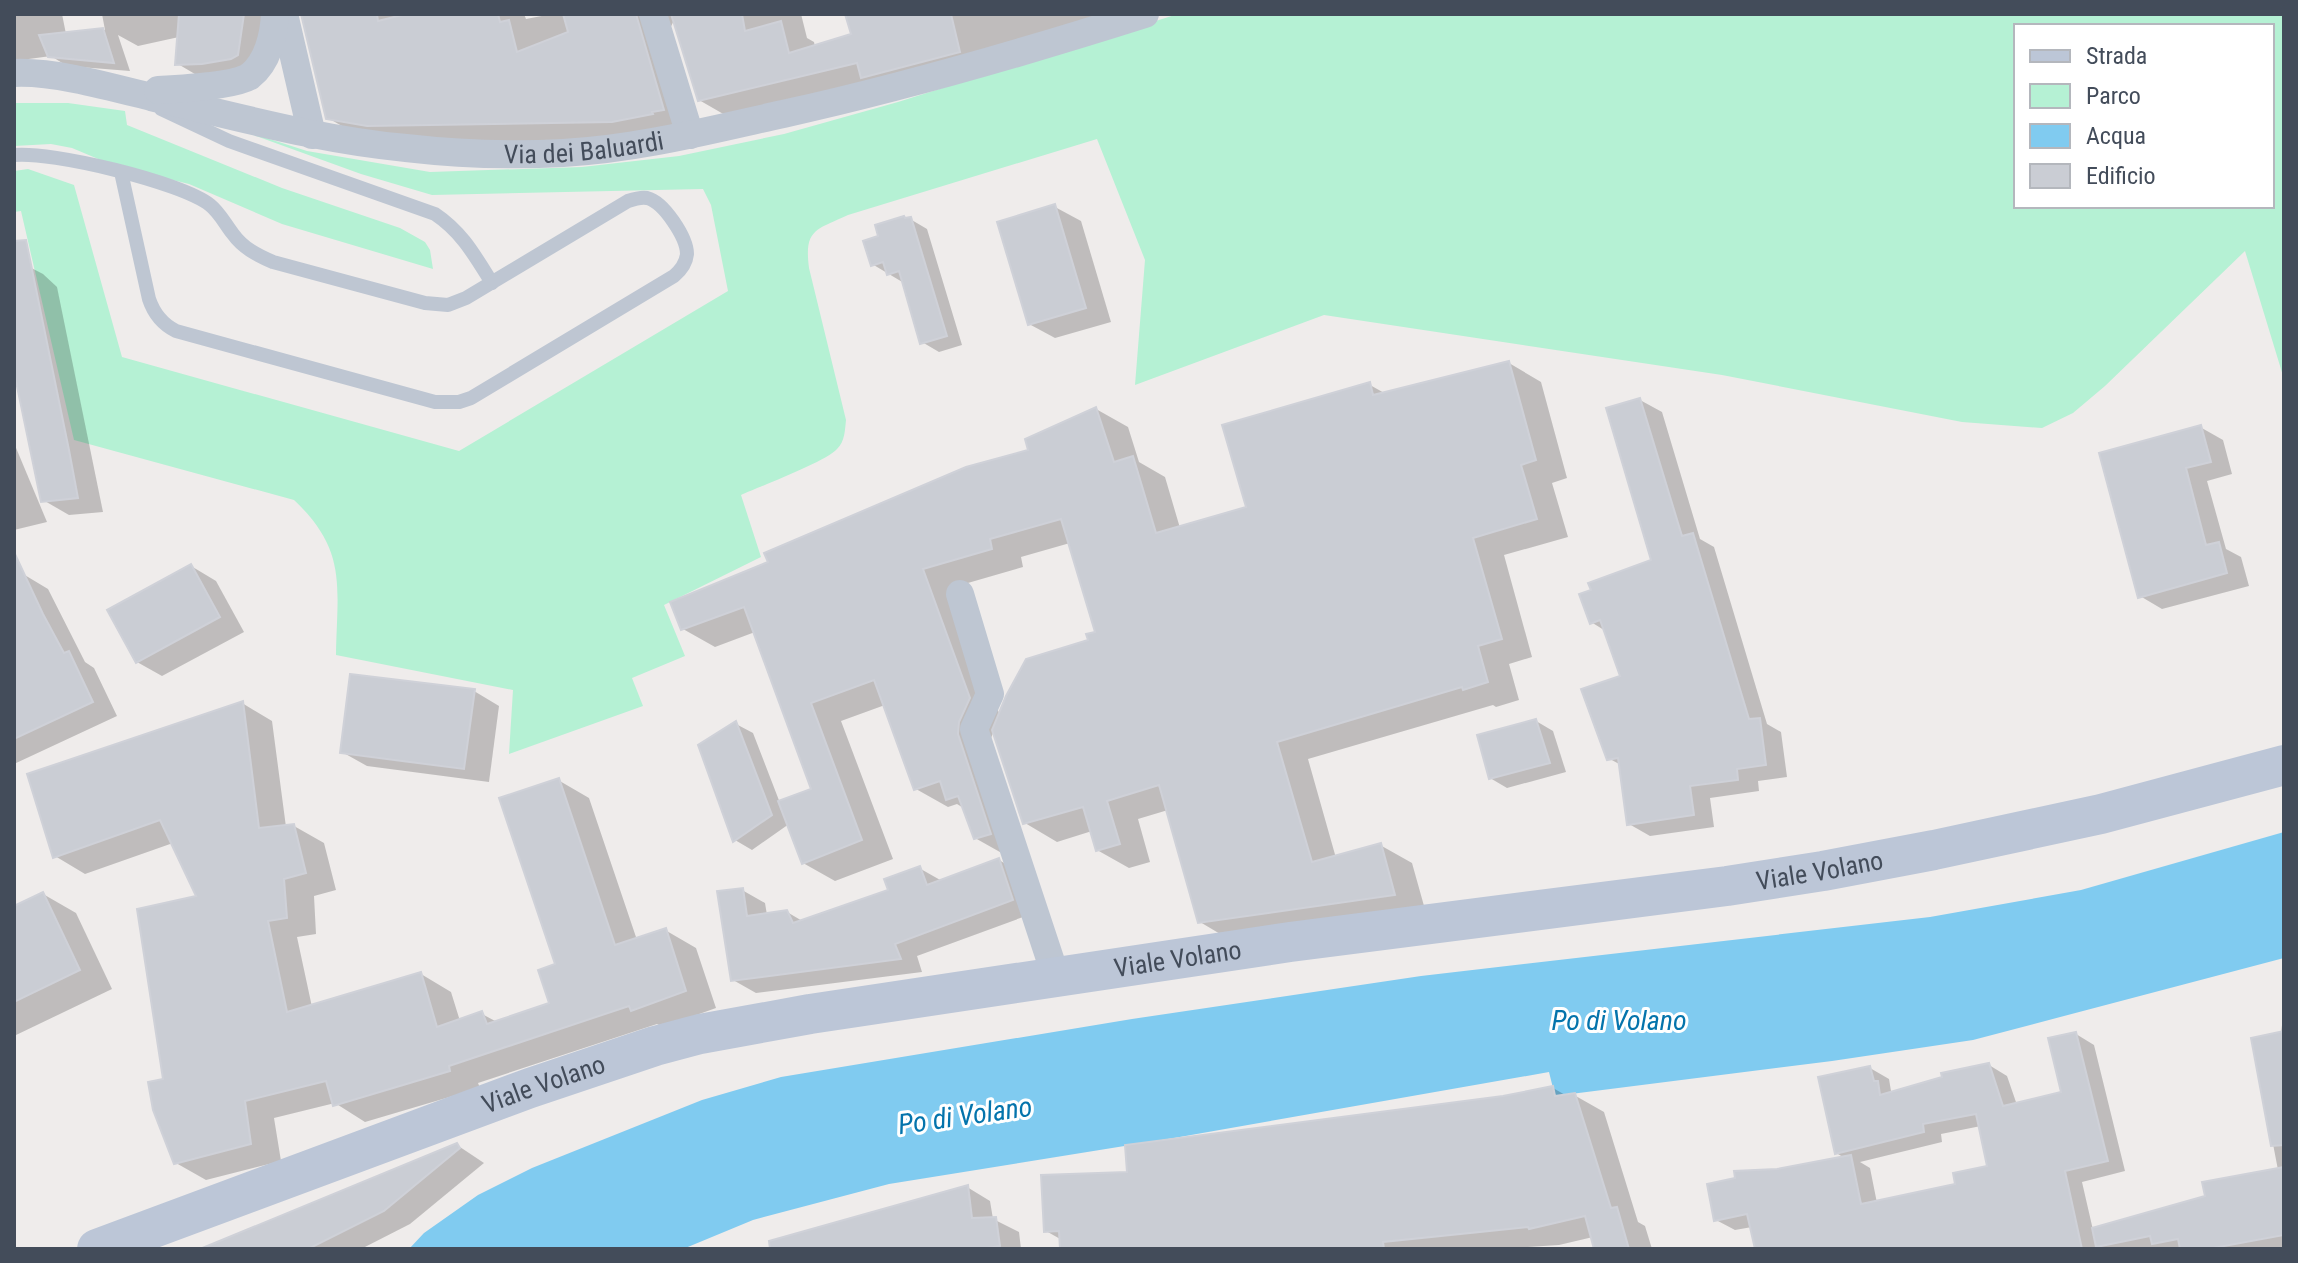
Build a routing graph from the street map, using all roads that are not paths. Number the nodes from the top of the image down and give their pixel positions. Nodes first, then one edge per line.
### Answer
1 (275, 14) edge
2 (284, 14) edge
3 (653, 14) edge
4 (1145, 14) edge
5 (14, 73) edge
6 (129, 91) junction
7 (312, 135) junction
8 (690, 135) junction
9 (14, 155) edge
10 (121, 172) junction
11 (492, 283) junction
12 (960, 594) dead end
13 (2284, 765) edge
14 (1056, 977) junction
15 (97, 1249) edge

1 - 6 street
2 - 7 street
3 - 8 street
4 - 8 street, Via dei Baluardi
5 - 6 street, Via dei Baluardi
6 - 7 street, Via dei Baluardi
6 - 11 lane
7 - 8 street, Via dei Baluardi
9 - 10 lane
10 - 11 lane
10 - 11 lane
12 - 14 street
13 - 14 main road, Viale Volano
14 - 15 main road, Viale Volano

